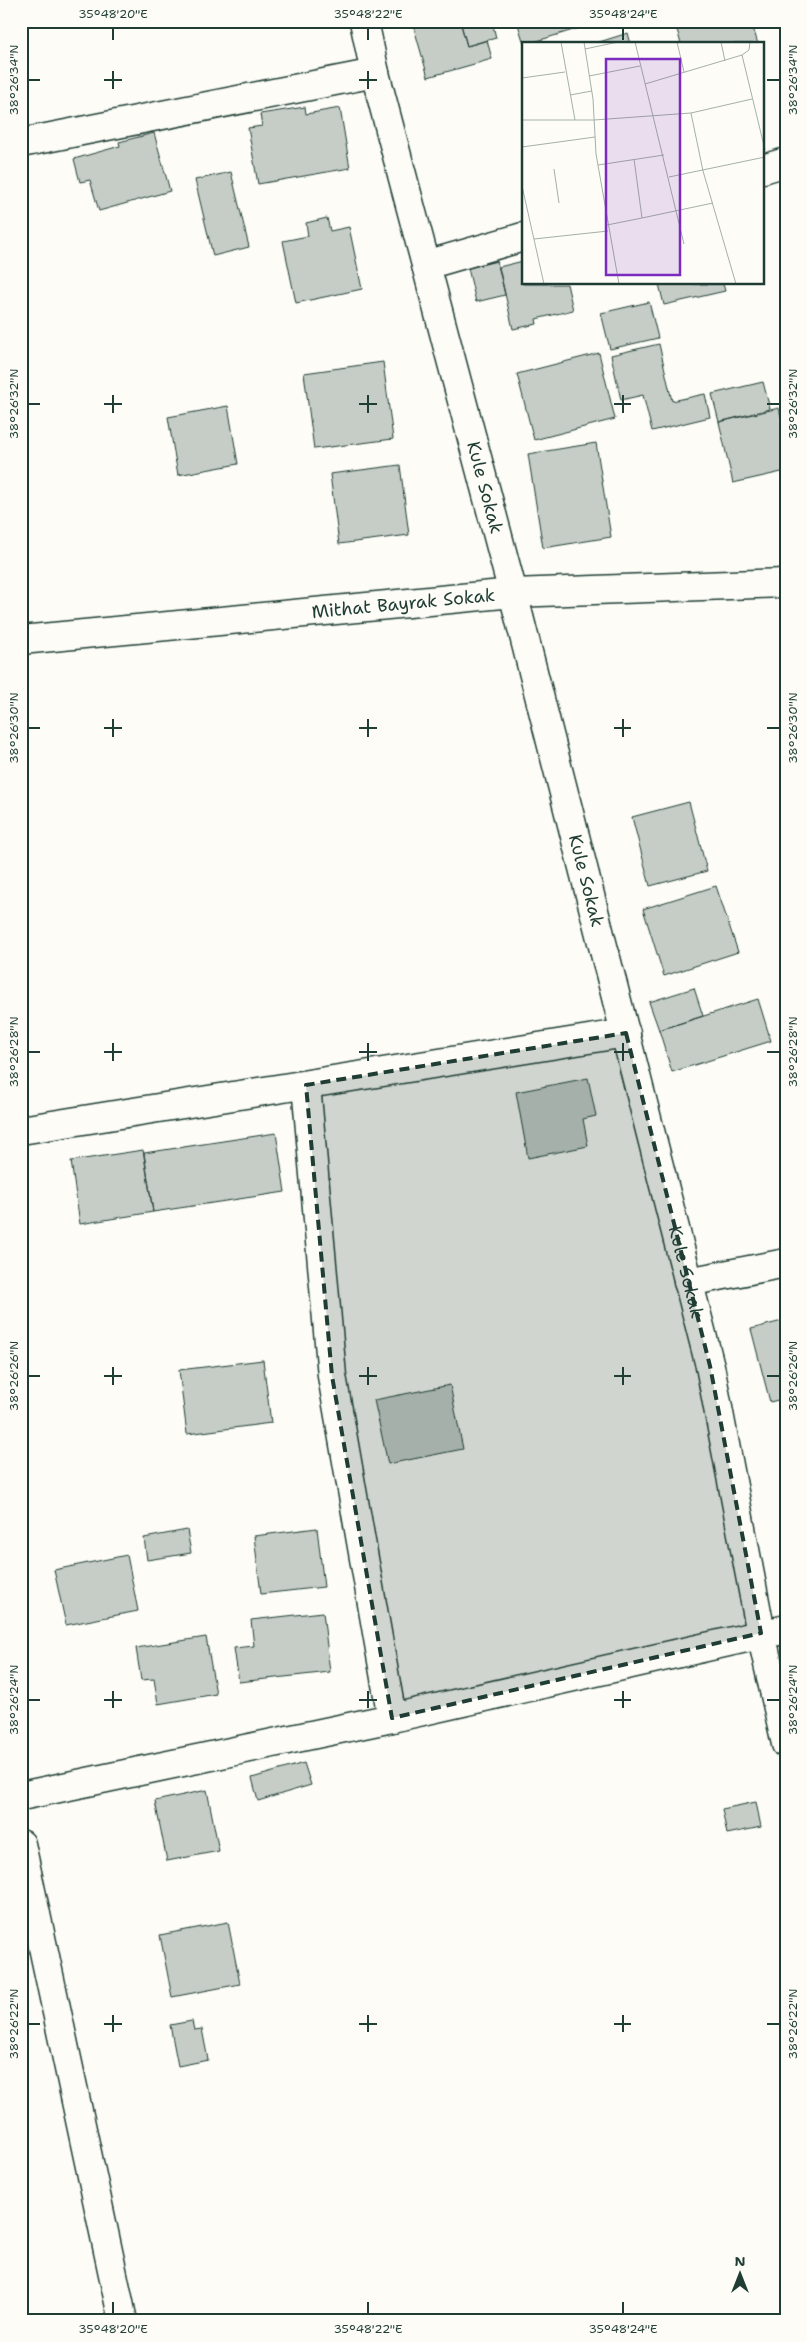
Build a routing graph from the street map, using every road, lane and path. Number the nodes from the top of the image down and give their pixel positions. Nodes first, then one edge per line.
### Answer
1 (364, 21) edge
2 (375, 73) junction
3 (21, 144) edge
4 (786, 162) edge
5 (764, 168) edge
6 (522, 237) edge
7 (426, 265) junction
8 (786, 583) edge
9 (513, 592) junction
10 (21, 640) edge
11 (626, 1033) junction
12 (306, 1085) junction
13 (21, 1130) edge
14 (786, 1263) edge
15 (688, 1282) junction
16 (774, 1631) edge
17 (392, 1718) junction
18 (786, 1744) edge
19 (21, 1796) edge
20 (22, 1854) edge
21 (123, 2321) edge

1 - 2 street, Kule Sokak
2 - 3 street
2 - 7 street, Kule Sokak
4 - 5 street
6 - 7 street
7 - 9 street, Kule Sokak
8 - 9 street, Mithat Bayrak Sokak
9 - 10 street, Mithat Bayrak Sokak
9 - 11 street, Kule Sokak
11 - 12 street
11 - 15 street, Kule Sokak
12 - 13 street
12 - 17 street
14 - 15 street
15 - 16 street, Kule Sokak
16 - 17 street
16 - 18 street, Kule Sokak
17 - 19 street
20 - 21 street

